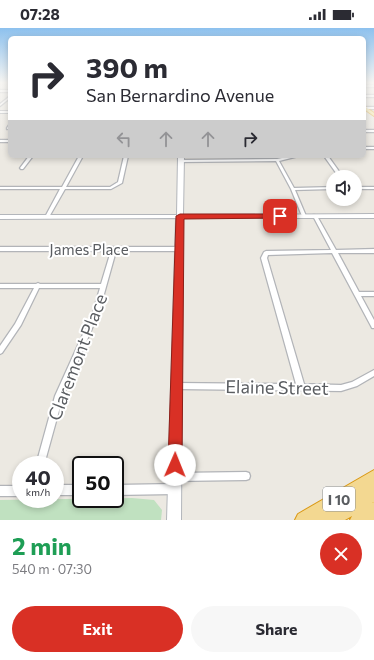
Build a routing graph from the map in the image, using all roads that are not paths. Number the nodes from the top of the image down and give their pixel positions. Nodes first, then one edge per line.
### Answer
1 (367, 107) edge
2 (374, 114) edge
3 (366, 148) edge
4 (374, 148) edge
5 (374, 154) edge
6 (30, 158) edge
7 (79, 158) edge
8 (125, 158) edge
9 (181, 158) edge
10 (240, 158) edge
11 (287, 158) edge
12 (327, 158) edge
13 (277, 160) junction
14 (22, 168) dead end
15 (336, 170) edge
16 (64, 187) junction
17 (0, 188) edge
18 (326, 188) edge
19 (362, 188) edge
20 (374, 188) edge
21 (293, 189) junction
22 (180, 216) junction
23 (304, 216) junction
24 (316, 216) junction
25 (374, 216) edge
26 (0, 217) edge
27 (47, 217) junction
28 (0, 249) edge
29 (114, 249) junction
30 (178, 249) junction
31 (335, 251) junction
32 (374, 251) edge
33 (38, 285) junction
34 (0, 286) edge
35 (104, 286) junction
36 (357, 294) junction
37 (374, 294) edge
38 (374, 326) edge
39 (0, 351) edge
40 (374, 373) edge
41 (177, 386) junction
42 (301, 388) junction
43 (42, 456) edge
44 (246, 476) dead end
45 (374, 478) edge
46 (175, 483) junction
47 (124, 489) edge
48 (0, 491) edge
49 (12, 491) edge
50 (374, 492) edge
51 (374, 511) edge
52 (174, 520) edge
53 (304, 520) edge
54 (329, 520) edge
55 (359, 520) edge

1 - 2 main road
3 - 4 street
3 - 5 street
6 - 14 street
7 - 16 street
8 - 16 street
9 - 10 street
9 - 22 main road
10 - 13 street
11 - 13 street
12 - 15 street
13 - 21 street
16 - 17 street
16 - 27 street
18 - 21 street
19 - 20 street
21 - 23 street
22 - 23 main road
22 - 27 main road
22 - 30 main road
23 - 24 main road
24 - 25 main road
24 - 31 street
26 - 27 main road
28 - 29 street, James Place
29 - 30 street, James Place
29 - 35 street, Claremont Place
30 - 41 main road
31 - 32 street
31 - 36 street
31 - 42 street
33 - 34 street
33 - 35 street
33 - 39 street
35 - 43 street, Claremont Place
36 - 37 street
36 - 38 street
40 - 42 street, Elaine Street
41 - 42 street, Elaine Street
41 - 46 main road
44 - 46 street
45 - 53 highway, I 10
46 - 47 street
46 - 52 main road
48 - 49 street
50 - 54 highway
51 - 55 highway

